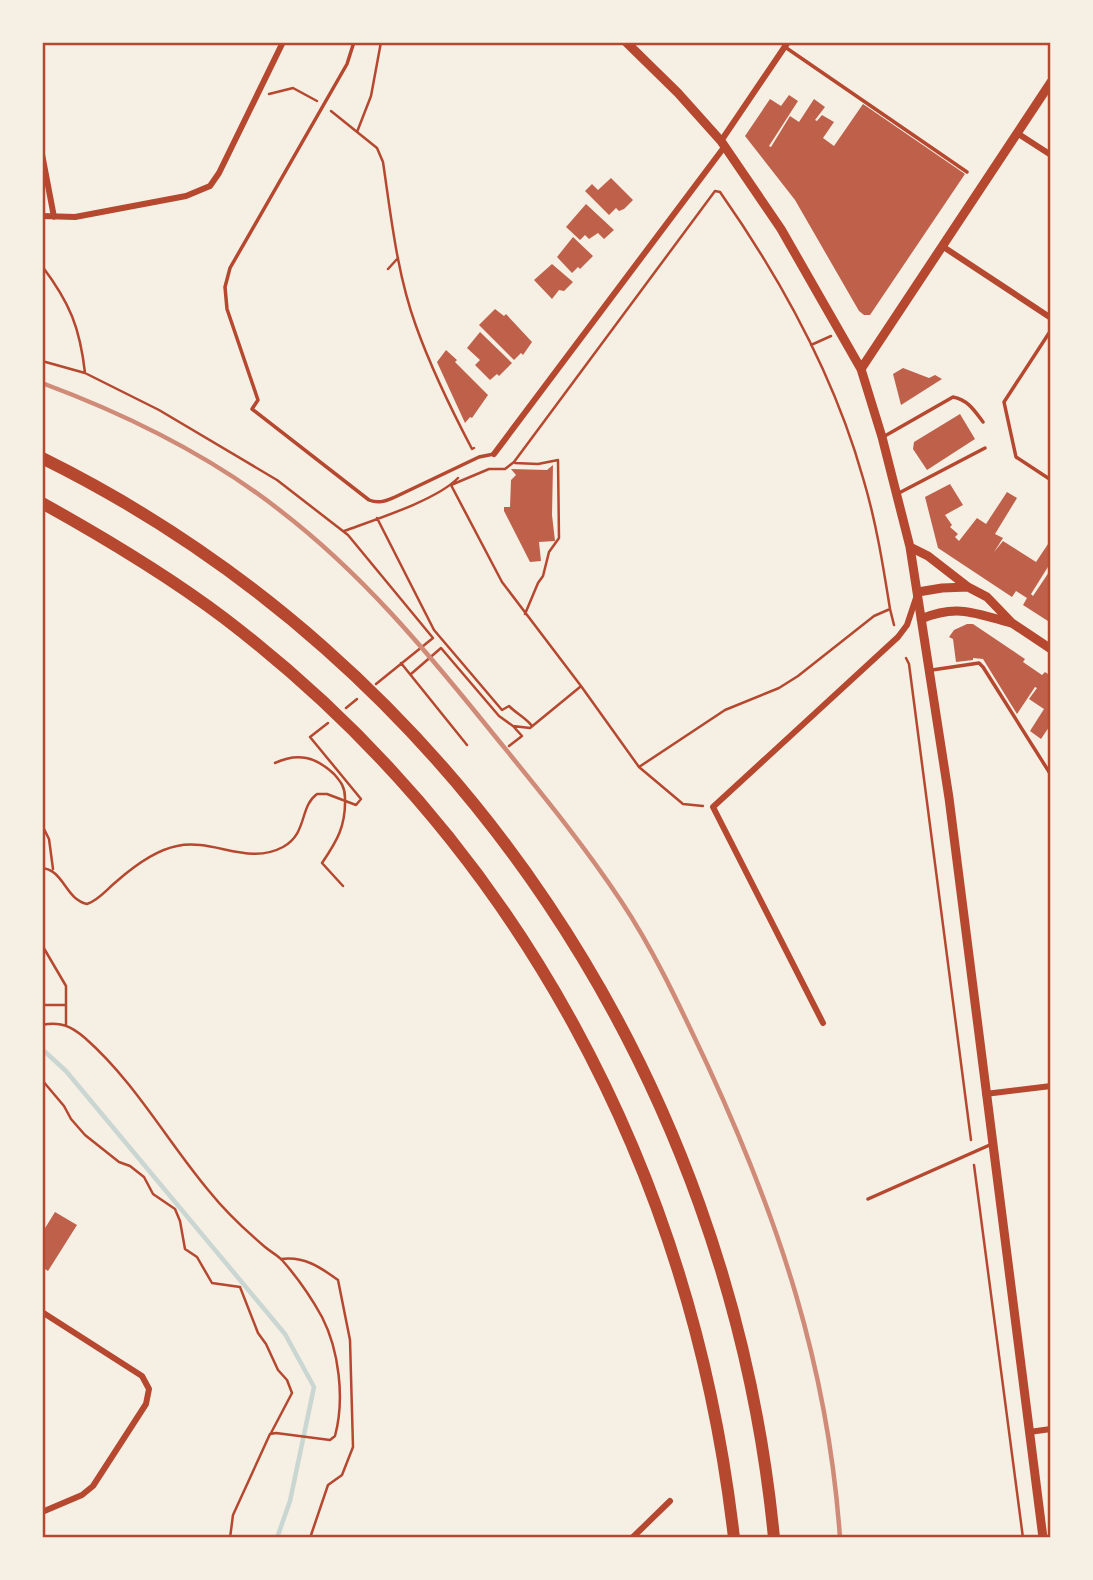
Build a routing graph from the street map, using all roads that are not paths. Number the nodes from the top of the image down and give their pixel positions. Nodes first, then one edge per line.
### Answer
1 (283, 42) edge
2 (354, 42) edge
3 (626, 42) edge
4 (787, 45) edge
5 (1051, 82) edge
6 (1017, 133) junction
7 (723, 143) junction
8 (42, 154) edge
9 (1051, 155) edge
10 (967, 172) dead end
11 (42, 216) edge
12 (54, 217) junction
13 (942, 246) junction
14 (1051, 318) edge
15 (1051, 330) edge
16 (861, 369) junction
17 (983, 422) dead end
18 (882, 438) junction
19 (985, 448) dead end
20 (494, 454) joint
21 (42, 458) edge
22 (1051, 480) edge
23 (895, 495) junction
24 (42, 503) edge
25 (910, 547) junction
26 (968, 587) junction
27 (918, 592) junction
28 (921, 619) junction
29 (1012, 623) junction
30 (907, 625) junction
31 (1051, 649) edge
32 (929, 671) junction
33 (1051, 775) edge
34 (823, 1023) dead end
35 (1051, 1086) edge
36 (985, 1094) junction
37 (993, 1143) junction
38 (868, 1199) dead end
39 (42, 1312) edge
40 (1051, 1429) edge
41 (1029, 1432) junction
42 (670, 1501) dead end
43 (42, 1511) edge
44 (632, 1538) edge
45 (734, 1538) edge
46 (774, 1538) edge
47 (1043, 1538) edge

1 - 12 street
2 - 20 lane
3 - 7 main road
4 - 7 street
4 - 10 lane
5 - 6 main road
6 - 9 street
6 - 13 main road
7 - 16 main road
7 - 20 street
8 - 12 street
11 - 12 street
13 - 14 street
13 - 16 main road
15 - 22 lane
16 - 18 main road
17 - 18 lane
18 - 23 main road
19 - 23 lane
21 - 46 highway
23 - 25 main road
24 - 45 highway
25 - 26 main road
25 - 27 main road
26 - 27 main road
26 - 29 main road
27 - 28 main road
27 - 30 street
28 - 29 main road
28 - 30 street
28 - 32 main road
29 - 31 main road
30 - 34 street
32 - 33 lane
32 - 36 main road
35 - 36 street
36 - 37 main road
37 - 38 lane
37 - 41 main road
39 - 43 street
40 - 41 street
41 - 47 main road
42 - 44 street

